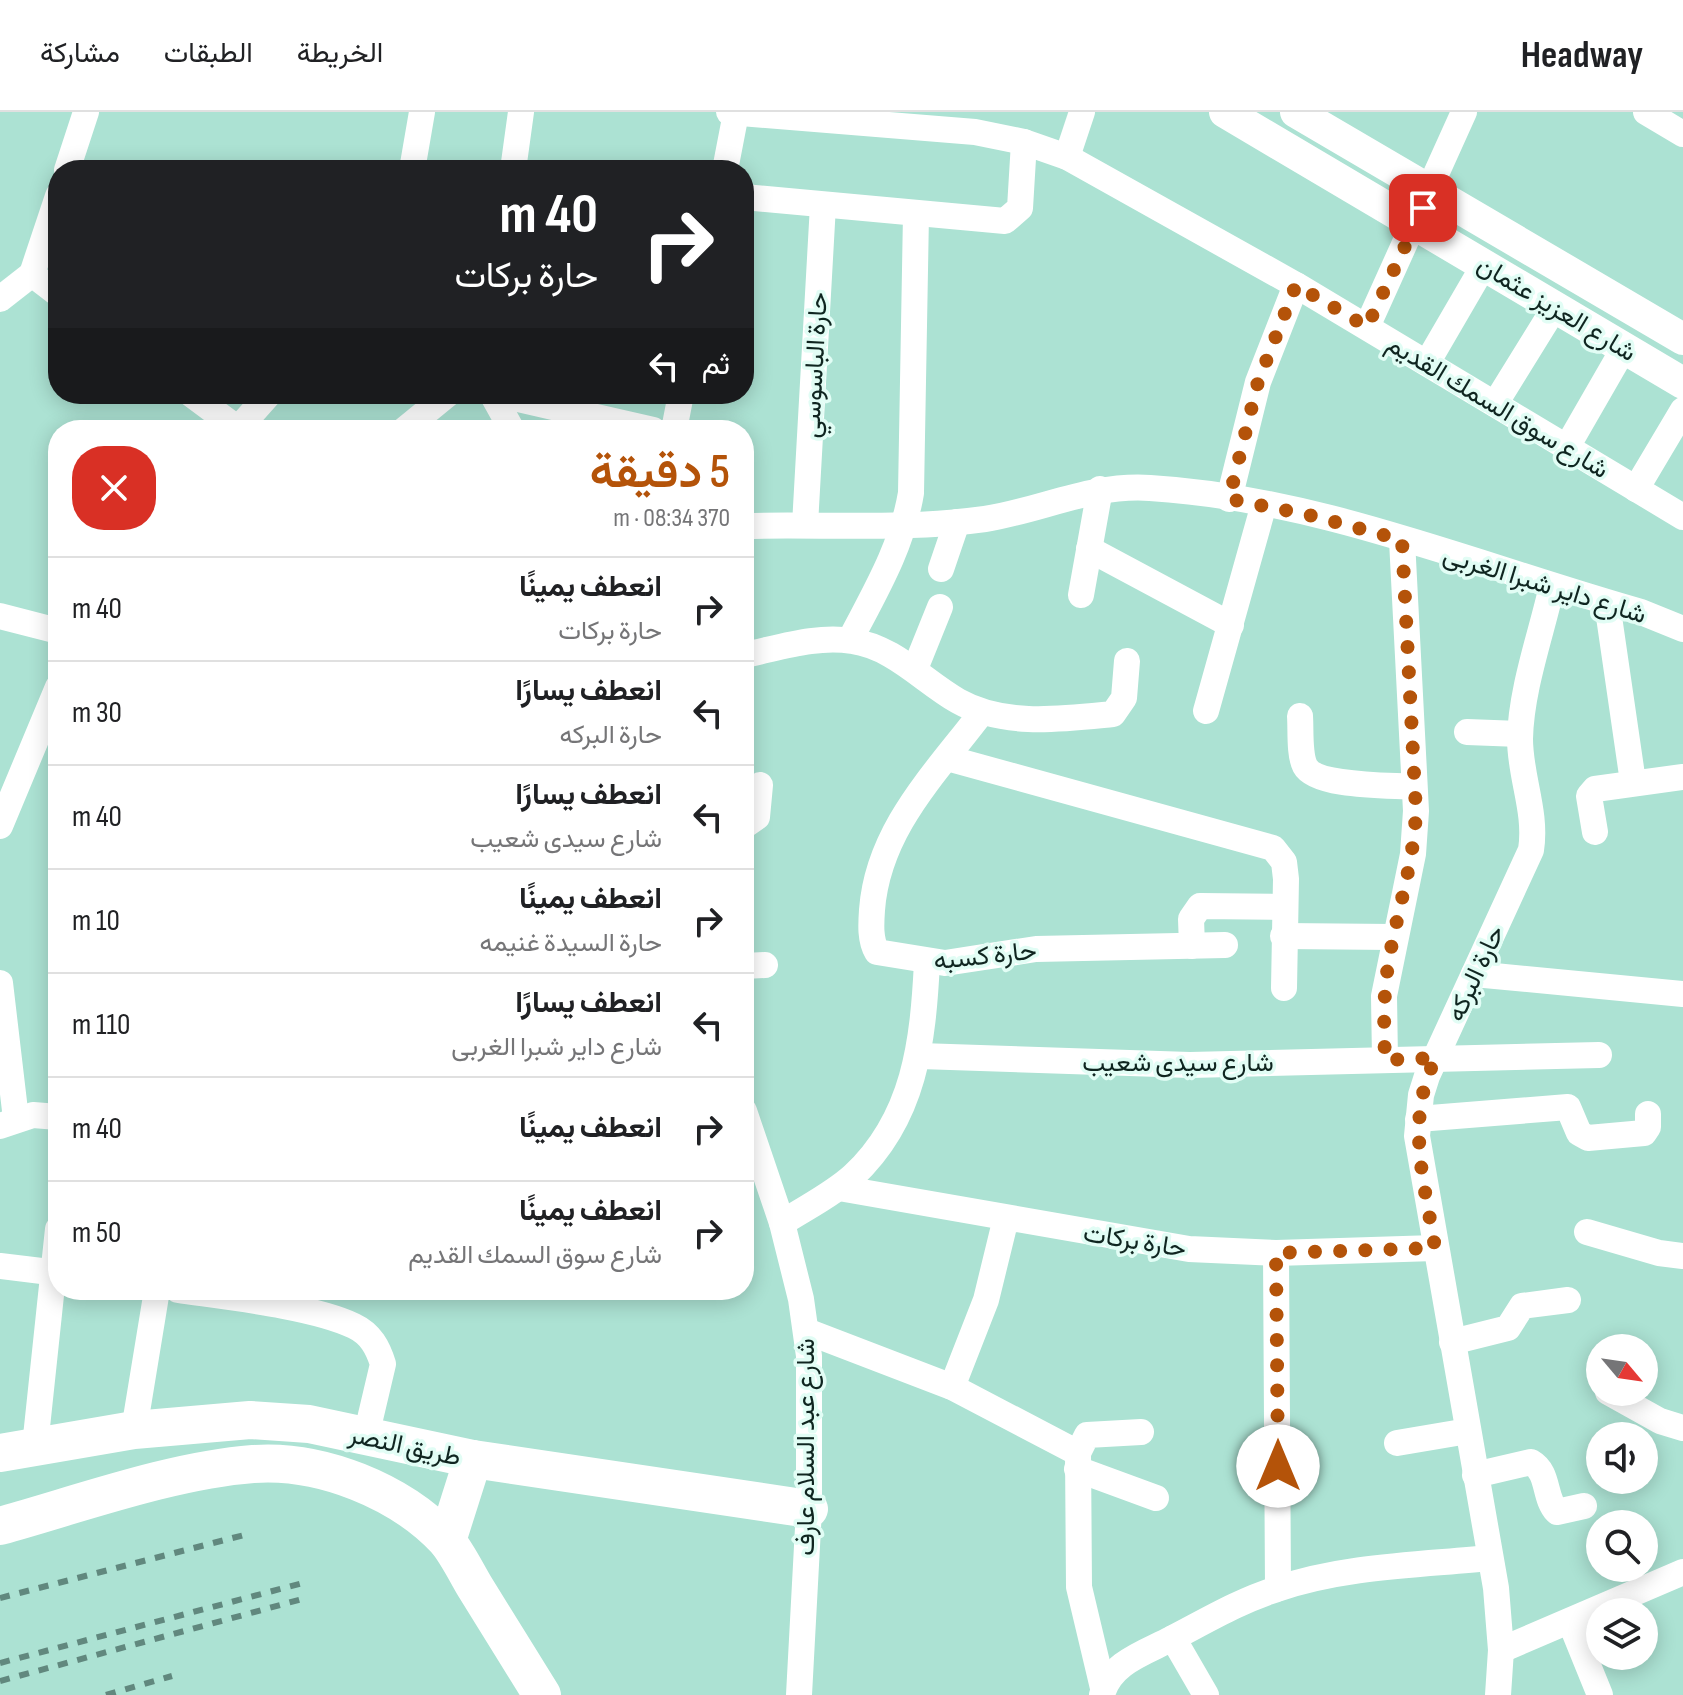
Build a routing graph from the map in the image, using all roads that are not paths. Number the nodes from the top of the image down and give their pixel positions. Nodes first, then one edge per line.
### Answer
1 (86, 112) edge
2 (422, 112) edge
3 (521, 112) edge
4 (729, 112) edge
5 (1082, 112) edge
6 (1225, 112) edge
7 (1296, 112) edge
8 (1464, 112) edge
9 (1646, 112) edge
10 (736, 113) edge
11 (1683, 134) edge
12 (1024, 142) junction
13 (1067, 157) junction
14 (70, 160) edge
15 (414, 160) edge
16 (514, 160) edge
17 (727, 160) edge
18 (1430, 191) junction
19 (754, 198) edge
20 (823, 205) junction
21 (916, 214) junction
22 (1416, 225) junction
23 (48, 226) edge
24 (1484, 265) junction
25 (32, 274) junction
26 (1296, 285) junction
27 (48, 286) edge
28 (0, 299) edge
29 (1555, 307) junction
30 (1367, 327) junction
31 (1683, 339) edge
32 (1624, 348) junction
33 (1427, 363) junction
34 (1683, 383) edge
35 (204, 404) edge
36 (260, 404) edge
37 (436, 404) edge
38 (538, 404) edge
39 (1495, 404) junction
40 (1683, 410) edge
41 (225, 420) edge
42 (247, 420) edge
43 (416, 420) edge
44 (609, 420) edge
45 (1567, 447) junction
46 (1100, 489) junction
47 (1636, 489) junction
48 (1229, 499) junction
49 (1264, 504) junction
50 (1683, 517) edge
51 (957, 522) junction
52 (906, 524) junction
53 (805, 525) junction
54 (754, 526) edge
55 (1402, 540) junction
56 (1089, 549) junction
57 (941, 569) dead end
58 (1552, 586) junction
59 (1081, 595) dead end
60 (1607, 603) junction
61 (940, 607) dead end
62 (0, 616) edge
63 (1231, 625) junction
64 (48, 628) edge
65 (1683, 629) edge
66 (850, 640) junction
67 (754, 653) edge
68 (1127, 661) dead end
69 (915, 669) junction
70 (48, 711) edge
71 (1206, 711) dead end
72 (982, 712) junction
73 (1300, 716) dead end
74 (1467, 732) dead end
75 (1520, 734) junction
76 (947, 758) junction
77 (1683, 777) edge
78 (1633, 782) junction
79 (760, 785) dead end
80 (1414, 787) junction
81 (754, 819) edge
82 (0, 826) edge
83 (1595, 832) dead end
84 (1285, 907) junction
85 (1283, 936) junction
86 (1393, 937) junction
87 (1225, 945) dead end
88 (1192, 946) junction
89 (927, 962) junction
90 (1474, 974) junction
91 (0, 983) edge
92 (1284, 988) dead end
93 (1683, 994) edge
94 (1599, 1055) dead end
95 (920, 1056) junction
96 (1436, 1058) junction
97 (1385, 1060) junction
98 (1648, 1114) dead end
99 (48, 1116) edge
100 (1418, 1119) junction
101 (8, 1122) edge
102 (754, 1140) edge
103 (839, 1188) junction
104 (1006, 1218) junction
105 (782, 1223) junction
106 (1587, 1232) dead end
107 (1435, 1248) junction
108 (1276, 1253) junction
109 (1683, 1256) edge
110 (0, 1266) edge
111 (48, 1272) edge
112 (50, 1300) edge
113 (155, 1300) edge
114 (236, 1300) edge
115 (1568, 1300) dead end
116 (806, 1331) junction
117 (1452, 1342) junction
118 (952, 1387) junction
119 (1647, 1406) edge
120 (1683, 1428) edge
121 (134, 1430) junction
122 (1468, 1431) junction
123 (1141, 1432) dead end
124 (366, 1436) junction
125 (1397, 1443) dead end
126 (18, 1450) edge
127 (473, 1459) junction
128 (1077, 1461) junction
129 (1475, 1475) junction
130 (1156, 1498) dead end
131 (1584, 1506) dead end
132 (809, 1509) junction
133 (0, 1526) edge
134 (447, 1541) junction
135 (1490, 1558) junction
136 (1683, 1572) edge
137 (1278, 1588) junction
138 (1570, 1621) junction
139 (1173, 1638) junction
140 (1501, 1650) junction
141 (1102, 1692) edge
142 (542, 1695) edge
143 (799, 1695) edge
144 (1206, 1695) edge
145 (1498, 1695) edge
146 (1600, 1695) edge

1 - 14 street
2 - 15 street
3 - 16 street
4 - 10 street, شارع سوق السمك القديم
5 - 13 street
6 - 22 street, شارع العزيز عثمان
7 - 18 street, شارع العزيز عثمان
8 - 18 street
9 - 11 street
10 - 12 street, شارع سوق السمك القديم
10 - 17 street
12 - 13 street, شارع سوق السمك القديم
12 - 21 street
13 - 26 street, شارع سوق السمك القديم
18 - 22 street
18 - 31 street, شارع العزيز عثمان
19 - 20 street
20 - 21 street
20 - 53 street, حارة الباسوسي
21 - 52 street
22 - 24 street, شارع العزيز عثمان
22 - 30 street
23 - 25 street
24 - 29 street, شارع العزيز عثمان
24 - 33 street
25 - 27 street
25 - 28 street
26 - 30 street, شارع سوق السمك القديم
26 - 48 street
29 - 32 street, شارع العزيز عثمان
29 - 39 street
30 - 33 street, شارع سوق السمك القديم
32 - 34 street, شارع العزيز عثمان
32 - 45 street
33 - 39 street, شارع سوق السمك القديم
35 - 41 street
36 - 42 street
37 - 43 street
38 - 44 street
39 - 45 street, شارع سوق السمك القديم
40 - 47 street
45 - 47 street, شارع سوق السمك القديم
46 - 48 street, شارع داير شبرا الغربى
46 - 51 street, شارع داير شبرا الغربى
46 - 56 street
47 - 50 street, شارع سوق السمك القديم
48 - 49 street, شارع داير شبرا الغربى
49 - 55 street, شارع داير شبرا الغربى
49 - 63 street
51 - 52 street, شارع داير شبرا الغربى
51 - 57 street
52 - 53 street, شارع داير شبرا الغربى
52 - 66 street
53 - 54 street, شارع داير شبرا الغربى
55 - 58 street, شارع داير شبرا الغربى
55 - 80 street
56 - 59 street
56 - 63 street
58 - 60 street, شارع داير شبرا الغربى
58 - 75 street, حارة البركه
60 - 65 street, شارع داير شبرا الغربى
60 - 78 street
61 - 69 street
62 - 64 street
63 - 71 street
66 - 67 street
66 - 69 street
68 - 72 street
69 - 72 street
70 - 82 street
72 - 76 street, حارة كسبه
73 - 80 street
74 - 75 street
75 - 90 street, حارة البركه
76 - 84 street
76 - 89 street, حارة كسبه
77 - 78 street
78 - 83 street
79 - 81 street
80 - 86 street
84 - 85 street
84 - 88 street
85 - 86 street
85 - 92 street
86 - 97 street
87 - 88 street, حارة كسبه
88 - 89 street, حارة كسبه
89 - 95 street
90 - 93 street
90 - 96 street, حارة البركه
91 - 101 street
94 - 96 street, شارع سيدى شعيب
95 - 97 street, شارع سيدى شعيب
95 - 103 street
96 - 97 street, شارع سيدى شعيب
96 - 100 street, حارة البركه
98 - 100 street
99 - 101 street
100 - 107 street, حارة البركه
102 - 105 street, شارع عبد السلام عارف
103 - 104 street, حارة بركات
103 - 105 street
104 - 108 street, حارة بركات
104 - 118 street
105 - 116 street, شارع عبد السلام عارف
106 - 109 street
107 - 108 street, حارة بركات
107 - 117 street, حارة البركه
108 - 137 street
110 - 111 street
112 - 126 street
113 - 121 street
114 - 124 street
115 - 117 street
116 - 118 street
116 - 132 street, شارع عبد السلام عارف
117 - 122 street, حارة البركه
118 - 128 street
119 - 120 street
121 - 124 main road, طريق النصر
121 - 126 main road, طريق النصر
122 - 125 street
122 - 129 street, حارة البركه
123 - 128 street
124 - 127 main road, طريق النصر
127 - 132 main road, طريق النصر
127 - 134 main road
128 - 130 street
128 - 141 street
129 - 131 street
129 - 135 street, حارة البركه
132 - 143 street, شارع عبد السلام عارف
133 - 134 main road, طريق النصر
134 - 142 main road, طريق النصر
135 - 137 street
135 - 140 street, حارة البركه
136 - 138 street
137 - 139 street
138 - 140 street
138 - 146 street
139 - 141 street
139 - 144 street
140 - 145 street, حارة البركه

